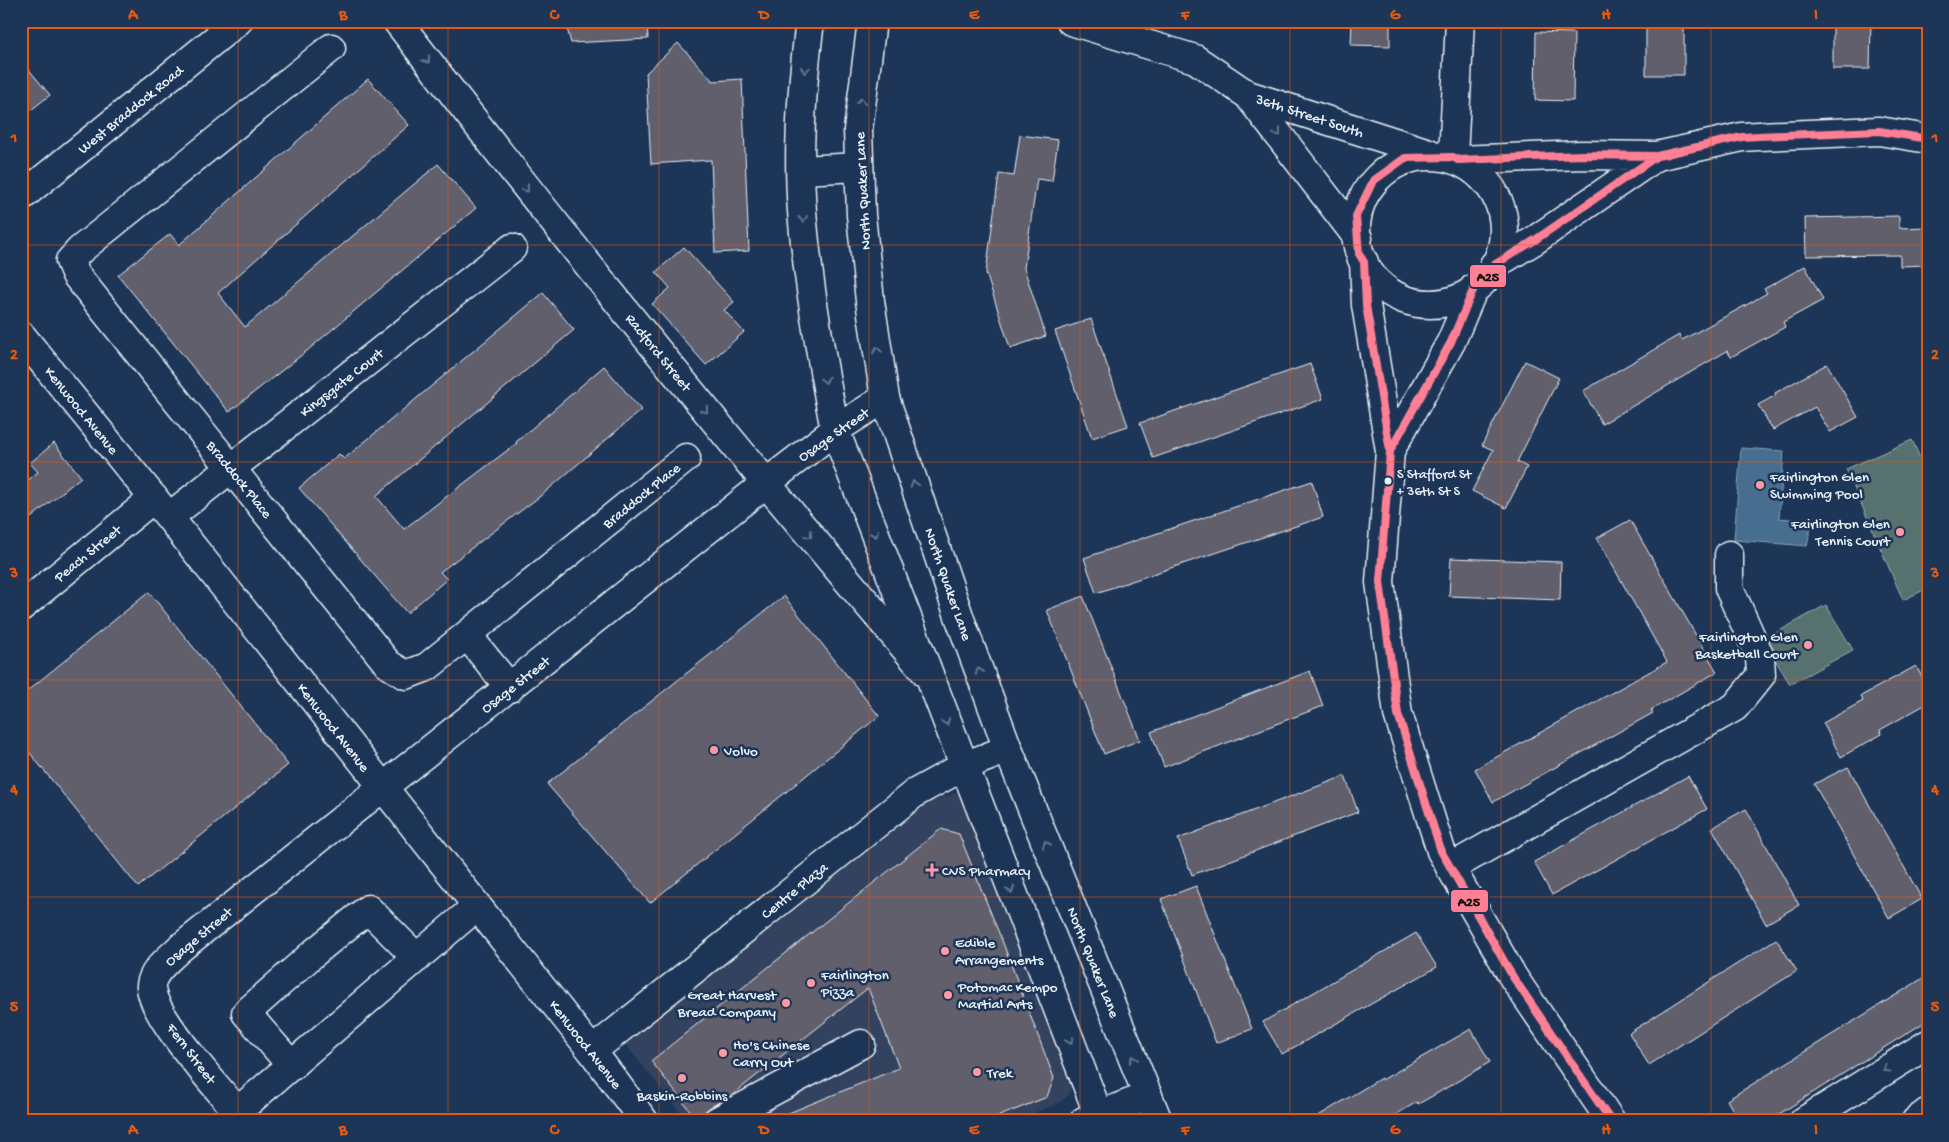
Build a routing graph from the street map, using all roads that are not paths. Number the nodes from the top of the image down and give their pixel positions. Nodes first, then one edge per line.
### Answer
1 (238, 21) edge
2 (397, 21) edge
3 (810, 21) edge
4 (872, 21) edge
5 (1071, 21) edge
6 (1460, 21) edge
7 (331, 48) dead end
8 (1248, 95) junction
9 (1928, 138) edge
10 (1657, 156) junction
11 (1451, 158) junction
12 (859, 167) junction
13 (801, 170) junction
14 (21, 197) edge
15 (512, 248) dead end
16 (1361, 250) junction
17 (1494, 265) junction
18 (1474, 288) junction
19 (21, 335) edge
20 (885, 398) junction
21 (835, 430) junction
22 (1390, 451) junction
23 (686, 458) dead end
24 (232, 468) junction
25 (765, 484) junction
26 (162, 508) junction
27 (1729, 556) dead end
28 (21, 607) edge
29 (467, 635) junction
30 (929, 676) junction
31 (510, 688) junction
32 (1008, 750) junction
33 (964, 766) junction
34 (382, 788) junction
35 (1450, 868) junction
36 (477, 906) junction
37 (417, 958) junction
38 (154, 980) joint
39 (861, 1044) dead end
40 (1928, 1044) edge
41 (592, 1051) junction
42 (292, 1066) junction
43 (1153, 1109) edge
44 (1928, 1112) edge
45 (242, 1116) edge
46 (1094, 1119) edge
47 (644, 1121) edge
48 (717, 1121) edge
49 (1611, 1121) edge
50 (1804, 1121) edge
51 (1916, 1121) edge

1 - 14 street, West Braddock Road
2 -> 25 street, Radford Street
3 -> 13 street
12 -> 4 street, North Quaker Lane
5 - 8 street, 36th Street South
6 - 11 street
7 - 24 street, Braddock Place
8 - 11 street, 36th Street South
8 -> 16 street
9 - 10 street, 36th Street South
10 - 11 street, 36th Street South
10 - 17 street, 36th Street South
11 - 16 street
11 - 17 street
12 - 13 street
20 -> 12 street, North Quaker Lane
13 -> 21 street
15 - 24 street, Kingsgate Court
16 - 18 street
16 - 22 street
17 - 18 street
18 - 22 street
19 - 26 street, Kenwood Avenue
20 - 21 street, Osage Street
32 -> 20 street, North Quaker Lane
21 - 25 street, Osage Street
21 -> 30 street
22 - 35 street
23 - 29 street, Braddock Place
24 - 26 street, Kingsgate Court
24 - 29 street, Braddock Place
25 -> 30 street, Radford Street
25 - 31 street, Osage Street
26 - 28 street, Peach Street
26 - 34 street, Kenwood Avenue
27 - 35 street
29 - 31 street
30 -> 33 street
31 - 34 street, Osage Street
32 - 33 street, Centre Plaza
43 -> 32 street, North Quaker Lane
33 - 41 street, Centre Plaza
33 -> 46 street
34 - 36 street, Kenwood Avenue
34 - 38 street, Osage Street
35 - 49 street
36 - 37 street
36 - 41 street, Kenwood Avenue
37 - 42 street
37 - 42 street
38 - 45 street, Fern Street
39 - 48 street
40 -> 50 street
41 - 47 street, Kenwood Avenue
42 - 45 street
43 - 46 street
44 - 51 street

